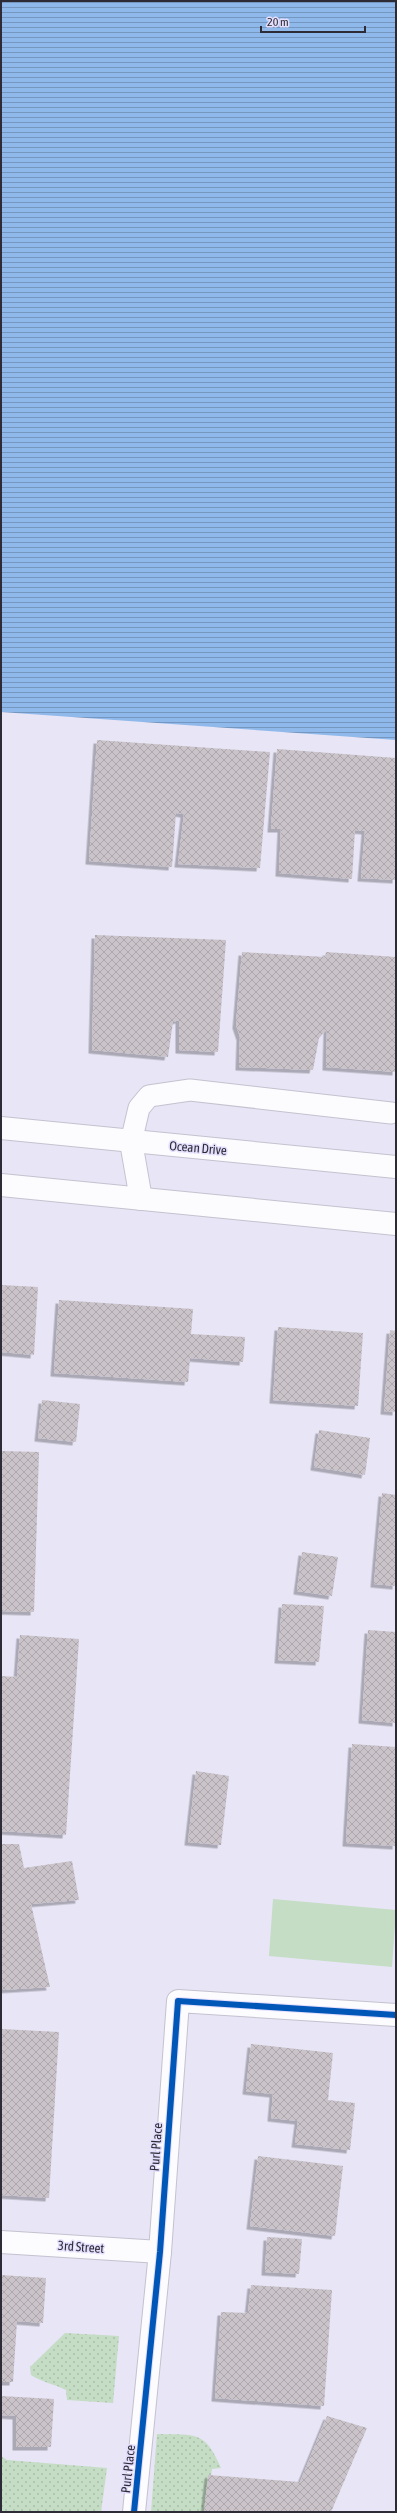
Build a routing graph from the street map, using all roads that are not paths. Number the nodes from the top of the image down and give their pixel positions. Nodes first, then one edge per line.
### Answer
1 (391, 1113) dead end
2 (1, 1128) edge
3 (131, 1142) junction
4 (396, 1167) edge
5 (1, 1185) edge
6 (141, 1199) junction
7 (396, 1224) edge
8 (396, 2015) edge
9 (1, 2242) edge
10 (160, 2252) junction
11 (134, 2512) edge

1 - 3 lane
2 - 3 street, Ocean Drive
3 - 4 street, Ocean Drive
3 - 6 street
5 - 6 street
6 - 7 street
8 - 10 street, Purl Place
9 - 10 street, 3rd Street
10 - 11 street, Purl Place

